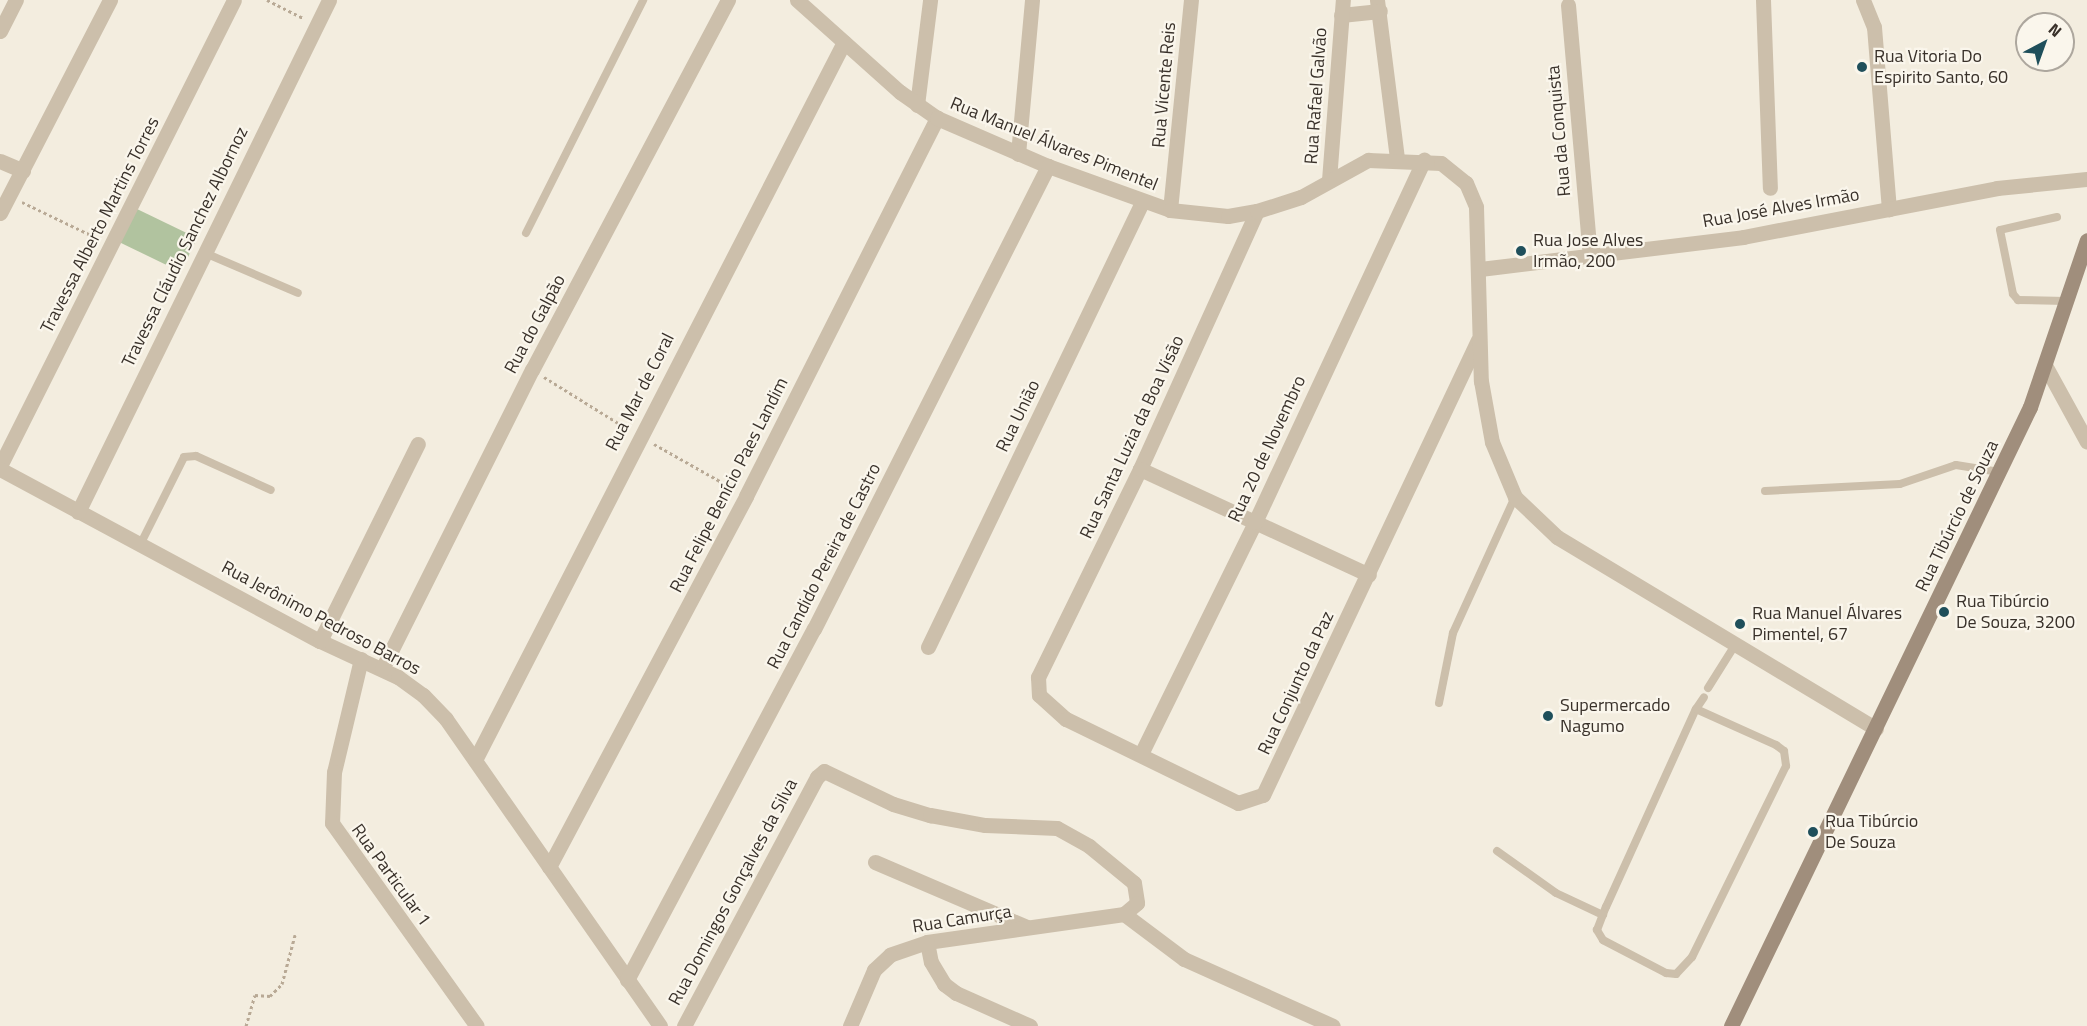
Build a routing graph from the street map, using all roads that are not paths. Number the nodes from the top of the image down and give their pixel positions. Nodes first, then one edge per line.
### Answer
1 (16, 0) edge
2 (110, 0) edge
3 (234, 0) edge
4 (329, 0) edge
5 (643, 0) edge
6 (728, 0) edge
7 (796, 0) edge
8 (930, 0) edge
9 (1032, 0) edge
10 (1191, 0) edge
11 (1763, 0) edge
12 (1863, 0) edge
13 (1568, 5) dead end
14 (1379, 6) edge
15 (1342, 7) edge
16 (0, 31) edge
17 (844, 42) junction
18 (917, 105) junction
19 (937, 118) junction
20 (1018, 154) junction
21 (1397, 158) junction
22 (1424, 159) junction
23 (0, 161) edge
24 (1048, 166) junction
25 (23, 171) junction
26 (2087, 179) edge
27 (1329, 180) junction
28 (1770, 188) dead end
29 (1142, 203) junction
30 (1889, 209) junction
31 (1170, 210) junction
32 (1257, 212) junction
33 (0, 213) edge
34 (2057, 217) dead end
35 (526, 233) dead end
36 (2087, 240) edge
37 (204, 252) junction
38 (1590, 254) junction
39 (1480, 269) junction
40 (298, 293) dead end
41 (2067, 301) junction
42 (1478, 340) junction
43 (2046, 367) junction
44 (2087, 442) edge
45 (418, 444) dead end
46 (0, 467) edge
47 (1140, 469) junction
48 (1999, 472) junction
49 (271, 490) dead end
50 (1765, 491) dead end
51 (1515, 497) junction
52 (78, 512) junction
53 (1255, 522) junction
54 (140, 545) junction
55 (1369, 575) junction
56 (320, 641) junction
57 (1735, 645) junction
58 (928, 647) dead end
59 (361, 659) junction
60 (382, 669) junction
61 (1038, 677) joint
62 (1708, 688) dead end
63 (1704, 697) dead end
64 (1439, 703) dead end
65 (1696, 709) junction
66 (1876, 729) junction
67 (1141, 753) junction
68 (475, 760) junction
69 (1497, 851) dead end
70 (875, 862) dead end
71 (549, 867) junction
72 (1127, 913) junction
73 (1602, 915) junction
74 (1029, 928) junction
75 (927, 942) junction
76 (627, 980) junction
77 (477, 1026) edge
78 (660, 1026) edge
79 (684, 1026) edge
80 (850, 1026) edge
81 (1030, 1026) edge
82 (1333, 1026) edge
83 (1731, 1026) edge

1 - 16 street
2 - 25 street
3 - 46 street, Travessa Alberto Martins Torres
4 - 37 street, Travessa Cláudio Sanchez Albornoz
5 - 35 lane
6 - 60 street, Rua do Galpão
7 - 17 street, Rua Manuel Álvares Pimentel
8 - 18 street
9 - 20 street
10 - 31 street, Rua Vicente Reis
11 - 28 street
12 - 30 street
13 - 38 street, Rua da Conquista
14 - 15 street, Rua Rafael Galvão
14 - 21 street
15 - 27 street, Rua Rafael Galvão
17 - 18 street, Rua Manuel Álvares Pimentel
17 - 68 street, Rua Mar de Coral
18 - 19 street, Rua Manuel Álvares Pimentel
19 - 20 street, Rua Manuel Álvares Pimentel
19 - 71 street, Rua Felipe Benício Paes Landim
20 - 24 street, Rua Manuel Álvares Pimentel
21 - 22 street, Rua Manuel Álvares Pimentel
21 - 27 street, Rua Manuel Álvares Pimentel
22 - 39 street, Rua Manuel Álvares Pimentel
22 - 53 street, Rua 20 de Novembro
23 - 25 street
24 - 29 street, Rua Manuel Álvares Pimentel
24 - 76 street, Rua Candido Pereira de Castro
25 - 33 street
26 - 30 street, Rua José Alves Irmão
27 - 32 street, Rua Manuel Álvares Pimentel
29 - 31 street, Rua Manuel Álvares Pimentel
29 - 58 street, Rua União
30 - 38 street, Rua José Alves Irmão
31 - 32 street, Rua Manuel Álvares Pimentel
32 - 47 street, Rua Santa Luzia da Boa Visão
34 - 41 lane
36 - 41 main road, Rua Tibúrcio de Souza
37 - 40 lane
37 - 52 street, Travessa Cláudio Sanchez Albornoz
38 - 39 street, Rua José Alves Irmão
39 - 42 street, Rua Manuel Álvares Pimentel
41 - 43 main road, Rua Tibúrcio de Souza
42 - 51 street, Rua Manuel Álvares Pimentel
42 - 55 street, Rua Conjunto da Paz
43 - 44 street
43 - 48 main road, Rua Tibúrcio de Souza
45 - 56 street
46 - 52 street, Rua Jerônimo Pedroso Barros
47 - 53 street
47 - 61 street, Rua Santa Luzia da Boa Visão
48 - 50 lane
48 - 66 main road, Rua Tibúrcio de Souza
49 - 54 lane
51 - 57 street, Rua Manuel Álvares Pimentel
51 - 64 lane
52 - 54 street, Rua Jerônimo Pedroso Barros
53 - 55 street
53 - 67 street, Rua 20 de Novembro
54 - 56 street, Rua Jerônimo Pedroso Barros
55 - 67 street, Rua Conjunto da Paz
56 - 59 street, Rua Jerônimo Pedroso Barros
57 - 62 lane
57 - 66 street, Rua Manuel Álvares Pimentel
59 - 60 street, Rua Jerônimo Pedroso Barros
59 - 77 street, Rua Particular 1
60 - 68 street, Rua Jerônimo Pedroso Barros
61 - 67 street, Rua Conjunto da Paz
63 - 65 lane
65 - 73 lane
65 - 73 lane
66 - 83 main road, Rua Tibúrcio de Souza
68 - 71 street, Rua Jerônimo Pedroso Barros
69 - 73 lane
70 - 74 street
71 - 76 street, Rua Jerônimo Pedroso Barros
72 - 74 street, Rua Camurça
72 - 79 street, Rua Domingos Gonçalves da Silva
72 - 82 street
74 - 75 street, Rua Camurça
75 - 80 street, Rua Camurça
75 - 81 street
76 - 78 street, Rua Jerônimo Pedroso Barros

